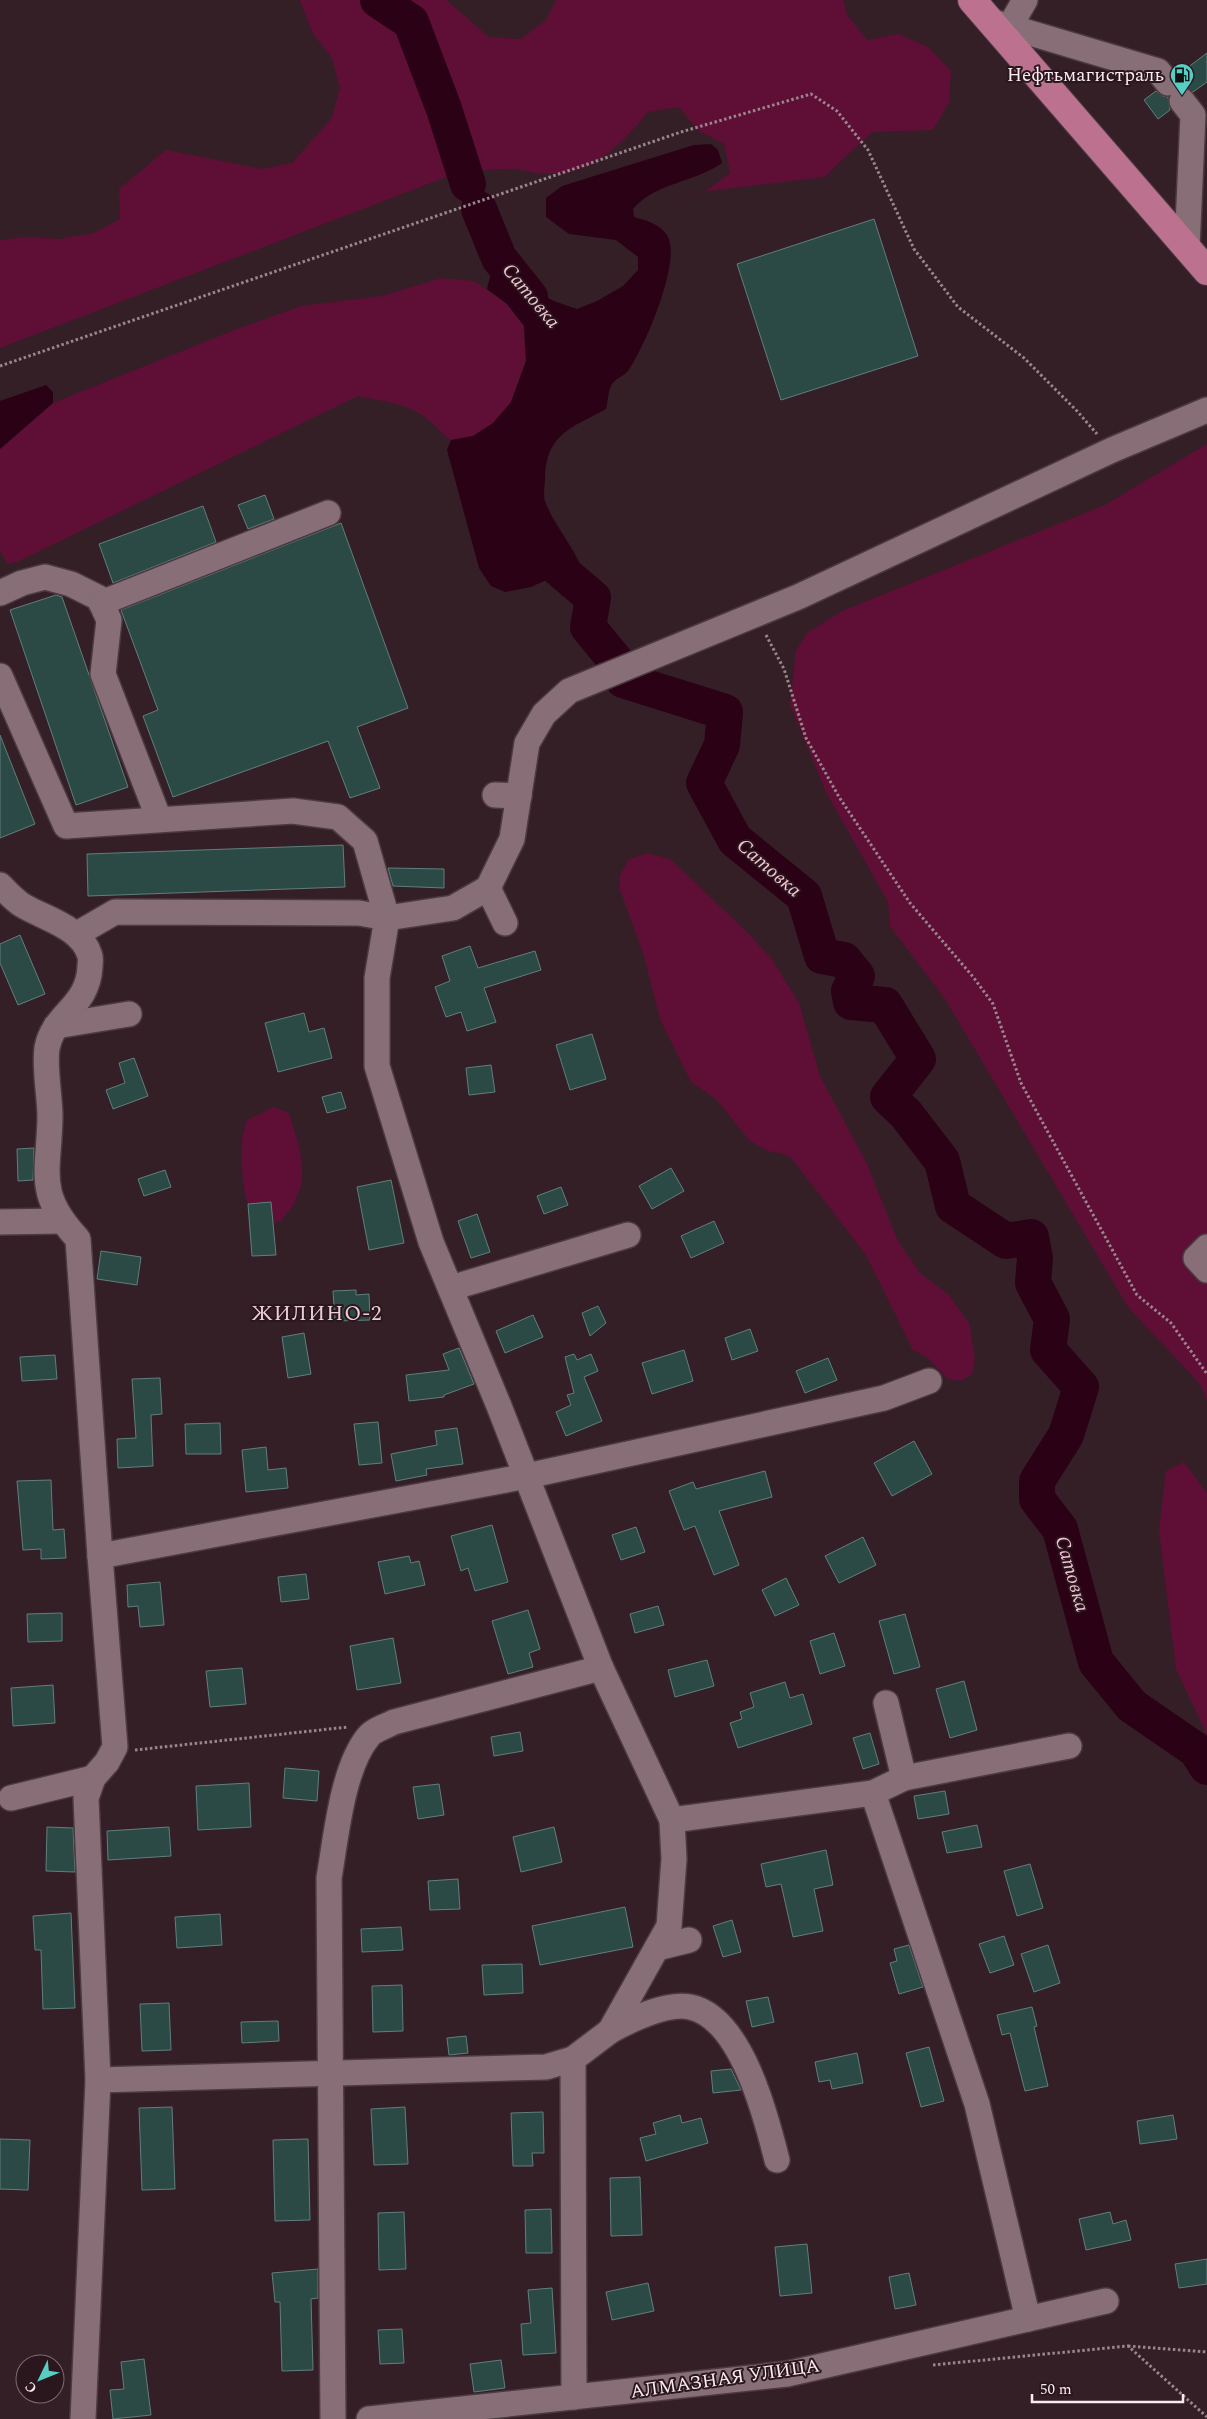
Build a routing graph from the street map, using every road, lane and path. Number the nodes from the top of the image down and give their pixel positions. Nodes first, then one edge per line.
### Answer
1 (972, 0) edge
2 (1025, 0) edge
3 (1000, 23) junction
4 (1199, 170) edge
5 (1187, 248) junction
6 (1207, 271) edge
7 (0, 366) edge
8 (1207, 410) edge
9 (1112, 450) junction
10 (328, 513) dead end
11 (0, 593) edge
12 (101, 603) junction
13 (755, 614) junction
14 (0, 676) edge
15 (495, 795) dead end
16 (519, 796) junction
17 (160, 819) junction
18 (0, 885) edge
19 (488, 888) junction
20 (10, 909) edge
21 (387, 918) junction
22 (505, 923) dead end
23 (77, 934) junction
24 (129, 1014) dead end
25 (56, 1026) junction
26 (61, 1221) junction
27 (0, 1222) edge
28 (628, 1235) dead end
29 (1207, 1247) edge
30 (1207, 1270) edge
31 (451, 1288) junction
32 (1207, 1374) edge
33 (930, 1381) dead end
34 (527, 1476) junction
35 (100, 1556) junction
36 (601, 1668) junction
37 (886, 1703) dead end
38 (356, 1726) dead end
39 (1069, 1746) dead end
40 (112, 1752) junction
41 (93, 1778) junction
42 (904, 1778) junction
43 (872, 1793) junction
44 (11, 1798) dead end
45 (672, 1820) junction
46 (689, 1940) dead end
47 (657, 1948) junction
48 (610, 2031) junction
49 (574, 2059) junction
50 (330, 2075) junction
51 (98, 2080) junction
52 (777, 2160) dead end
53 (1106, 2301) dead end
54 (1028, 2319) junction
55 (1128, 2346) junction
56 (1207, 2352) edge
57 (925, 2366) dead end
58 (574, 2396) junction
59 (1207, 2417) edge
60 (83, 2419) edge
61 (333, 2419) edge
62 (368, 2419) edge

1 - 3 main road
2 - 3 street
3 - 4 street
3 - 5 main road
4 - 5 street
5 - 6 main road
7 - 9 path
8 - 9 street
9 - 13 street
10 - 12 street
11 - 12 street
12 - 17 street
13 - 16 street
13 - 32 path
14 - 17 street
15 - 16 street
16 - 19 street
17 - 21 street
18 - 20 street
19 - 21 street
19 - 22 street
20 - 23 street
21 - 23 street
21 - 31 street
23 - 25 street
24 - 25 street
25 - 26 street
26 - 27 street
26 - 35 street
28 - 31 street
29 - 30 street
31 - 34 street
33 - 34 street
34 - 35 street
34 - 36 street
35 - 40 street
36 - 45 street
36 - 50 street
37 - 42 street
38 - 40 path
39 - 42 street
40 - 41 street
41 - 44 street
41 - 51 street
42 - 43 street
43 - 45 street
43 - 54 street
45 - 47 street
46 - 47 street
47 - 48 street
48 - 49 street
48 - 52 street
49 - 50 street
49 - 58 street
50 - 51 street
50 - 61 street
51 - 60 street
53 - 54 street, АЛМАЗНАЯ УЛИЦА
54 - 58 street, АЛМАЗНАЯ УЛИЦА
55 - 56 path
55 - 57 path
55 - 59 path
58 - 62 street, АЛМАЗНАЯ УЛИЦА

